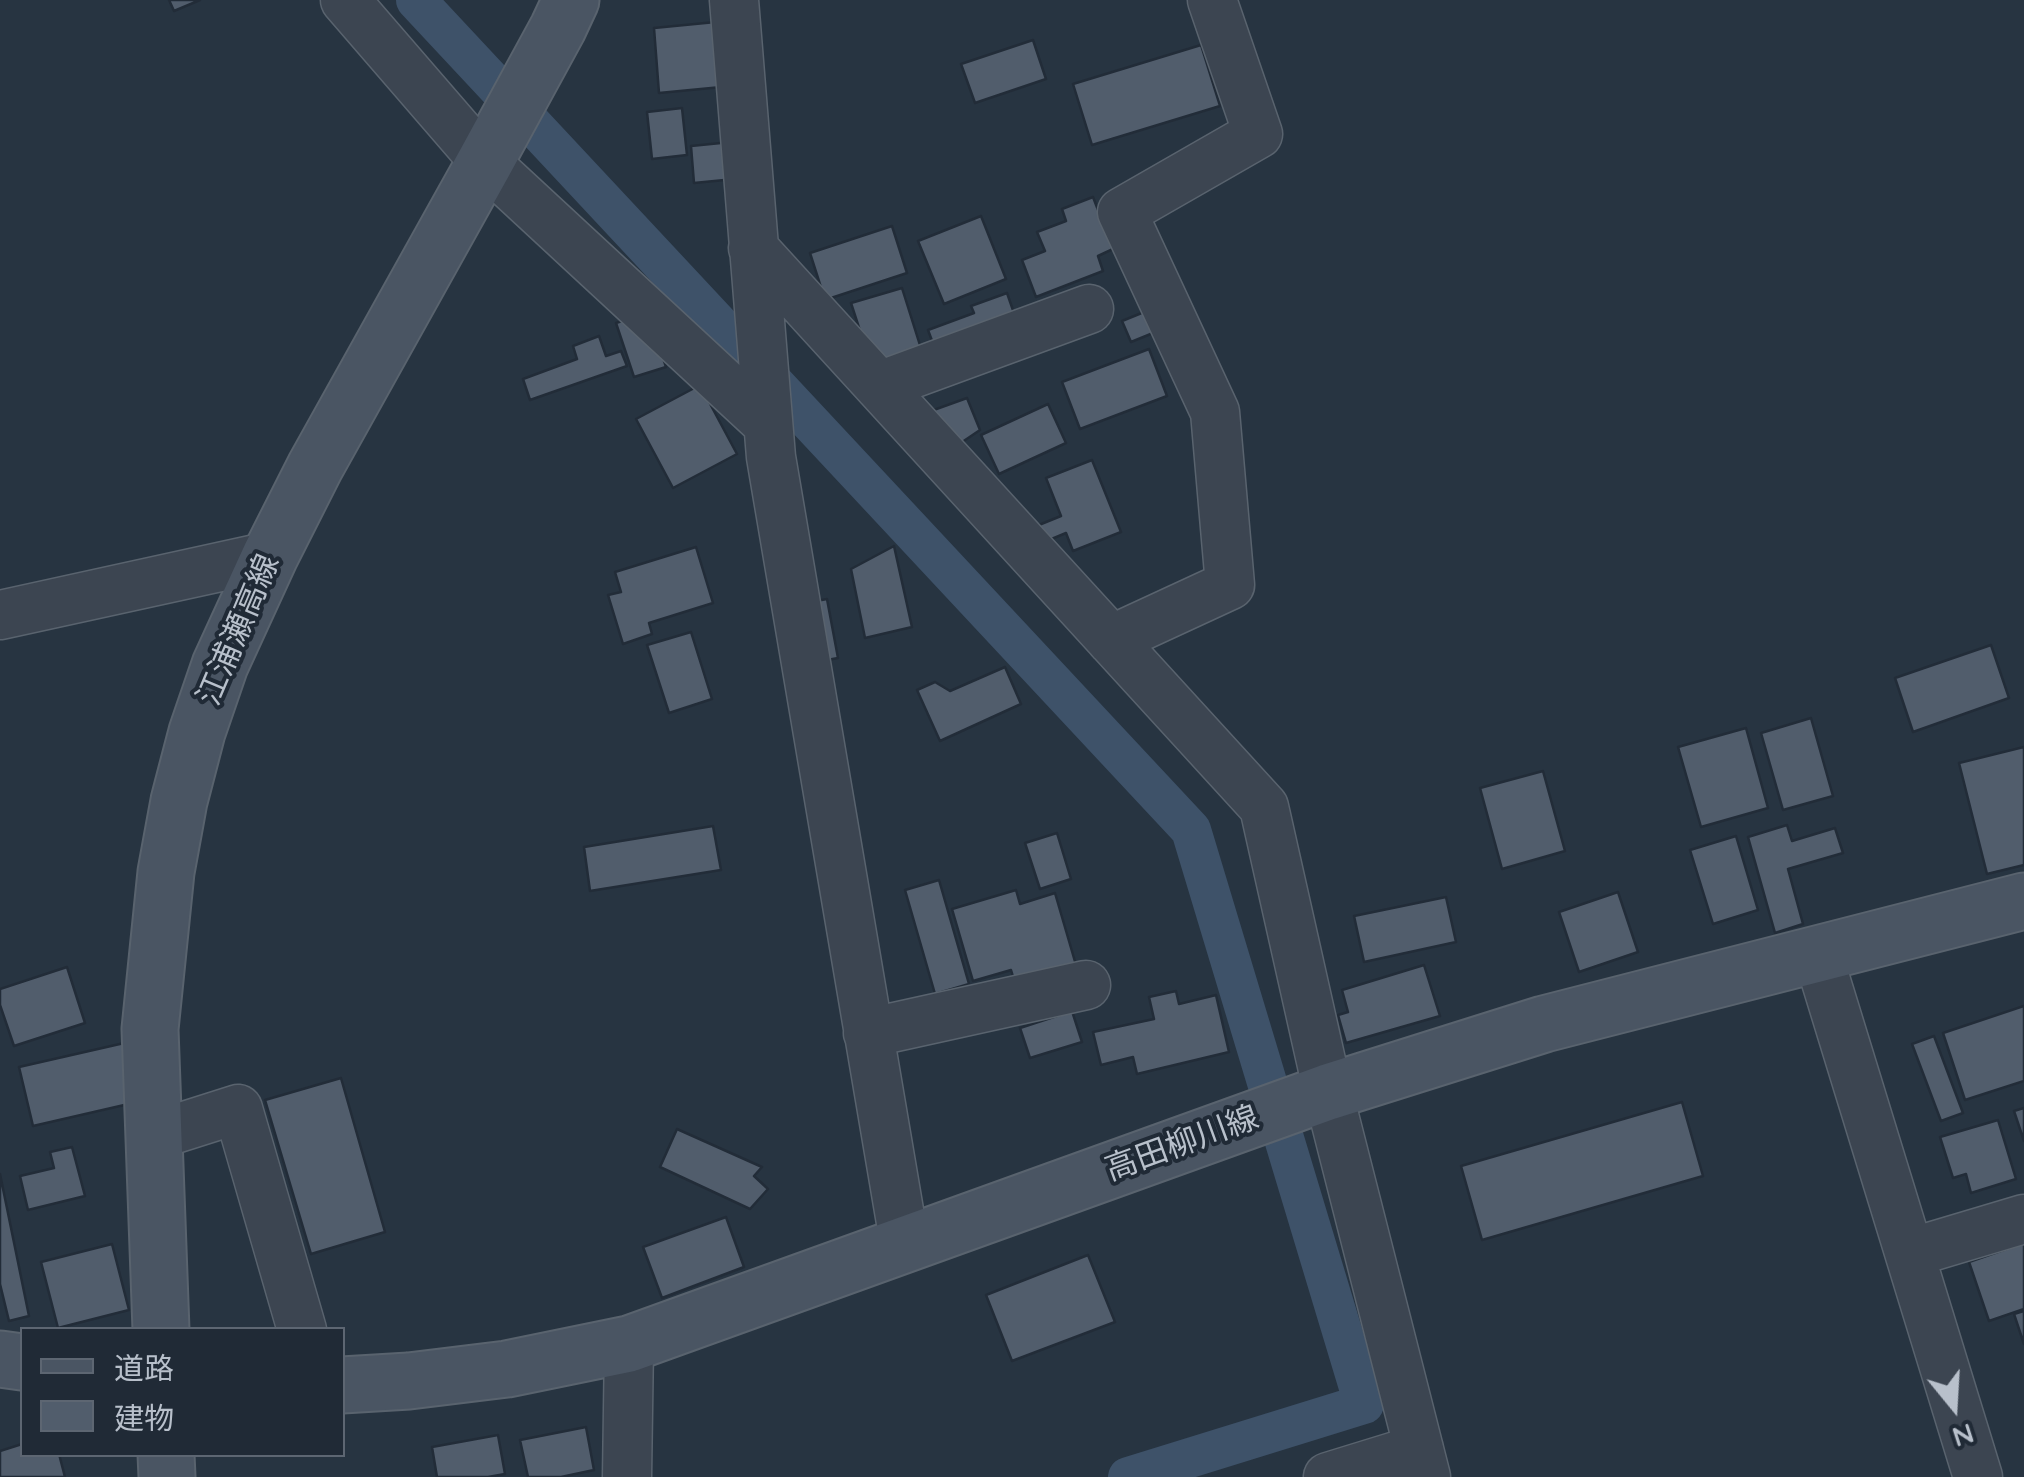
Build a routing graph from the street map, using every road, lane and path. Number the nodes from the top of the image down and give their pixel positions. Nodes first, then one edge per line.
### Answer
1 (345, 0) edge
2 (734, 0) edge
3 (1212, 0) edge
4 (564, 14) edge
5 (492, 149) junction
6 (754, 266) junction
7 (1089, 309) dead end
8 (879, 386) junction
9 (769, 440) junction
10 (270, 556) junction
11 (0, 616) edge
12 (1111, 640) junction
13 (2024, 901) edge
14 (1818, 952) junction
15 (1086, 985) dead end
16 (868, 1033) junction
17 (1328, 1092) junction
18 (154, 1136) junction
19 (2024, 1218) edge
20 (905, 1246) junction
21 (1910, 1253) junction
22 (160, 1327) edge
23 (301, 1327) edge
24 (629, 1344) junction
25 (345, 1385) edge
26 (1423, 1463) edge
27 (627, 1477) edge
28 (1328, 1477) edge
29 (1978, 1477) edge

1 - 5 street
2 - 6 street
3 - 12 street
4 - 5 main road, 江浦瀬高線
5 - 9 street
5 - 10 main road, 江浦瀬高線
6 - 8 street
6 - 9 street
7 - 8 street
8 - 12 street
9 - 16 street
10 - 11 street
10 - 18 main road, 江浦瀬高線
12 - 17 street
13 - 14 main road, 高田柳川線
14 - 17 main road, 高田柳川線
14 - 21 street
15 - 16 street
16 - 20 street
17 - 20 main road, 高田柳川線
17 - 26 street
18 - 22 main road, 江浦瀬高線
18 - 23 street
19 - 21 street
20 - 24 main road, 高田柳川線
21 - 29 street
24 - 25 main road, 高田柳川線
24 - 27 street
26 - 28 street

